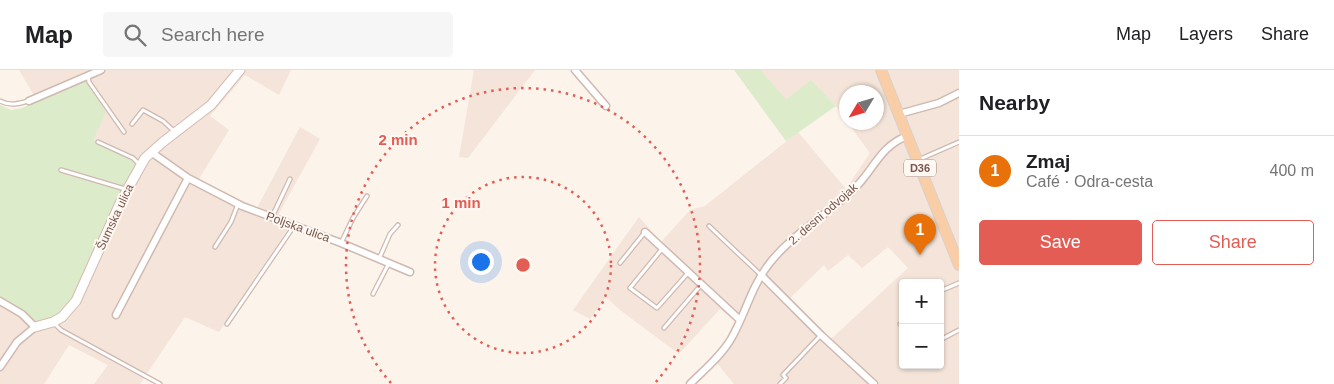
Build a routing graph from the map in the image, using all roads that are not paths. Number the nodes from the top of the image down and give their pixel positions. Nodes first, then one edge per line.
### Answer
1 (101, 70) edge
2 (240, 70) edge
3 (575, 70) edge
4 (881, 70) edge
5 (88, 76) junction
6 (959, 93) edge
7 (0, 100) edge
8 (29, 101) joint
9 (606, 106) dead end
10 (899, 114) junction
11 (132, 124) dead end
12 (124, 132) dead end
13 (176, 133) junction
14 (907, 136) junction
15 (98, 142) dead end
16 (959, 142) edge
17 (151, 152) junction
18 (917, 161) junction
19 (141, 165) junction
20 (61, 170) dead end
21 (188, 178) junction
22 (290, 179) dead end
23 (127, 190) junction
24 (367, 196) dead end
25 (238, 204) junction
26 (272, 217) junction
27 (398, 225) dead end
28 (294, 226) junction
29 (708, 226) dead end
30 (645, 232) joint
31 (341, 243) junction
32 (215, 247) dead end
33 (662, 248) junction
34 (379, 259) junction
35 (620, 263) dead end
36 (389, 264) junction
37 (959, 265) edge
38 (410, 272) dead end
39 (688, 272) junction
40 (761, 275) junction
41 (959, 283) edge
42 (701, 284) junction
43 (944, 290) edge
44 (373, 294) dead end
45 (0, 301) edge
46 (116, 315) dead end
47 (740, 320) junction
48 (53, 322) junction
49 (227, 324) dead end
50 (35, 327) junction
51 (664, 328) dead end
52 (959, 330) edge
53 (821, 335) junction
54 (944, 338) edge
55 (0, 367) edge
56 (160, 384) edge
57 (690, 384) edge
58 (780, 384) edge
59 (874, 384) edge

1 - 5 street
2 - 13 street, Šumska ulica
3 - 9 street
4 - 10 main road, D36
5 - 8 street
5 - 12 lane
6 - 10 street
7 - 8 lane
10 - 14 main road, D36
11 - 13 lane
13 - 17 street, Šumska ulica
14 - 18 main road, D36
14 - 40 street, 2. desni odvojak
15 - 19 lane
16 - 18 lane
17 - 19 street, Šumska ulica
17 - 21 street, Poljska ulica
18 - 37 main road, D36
19 - 23 street, Šumska ulica
20 - 23 lane
21 - 25 street, Poljska ulica
21 - 46 street
22 - 26 lane
23 - 48 street, Šumska ulica
24 - 31 lane
25 - 26 street, Poljska ulica
25 - 32 lane
26 - 28 street, Poljska ulica
27 - 34 lane
28 - 31 street, Poljska ulica
28 - 49 lane
29 - 40 lane
30 - 33 street
30 - 35 lane
31 - 34 street, Poljska ulica
33 - 39 street
33 - 39 lane
34 - 36 street, Poljska ulica
36 - 38 street, Poljska ulica
36 - 44 lane
39 - 42 street
40 - 47 street, 2. desni odvojak
40 - 53 street
41 - 43 lane
42 - 47 street
42 - 51 lane
45 - 50 street
47 - 57 street, 2. desni odvojak
48 - 50 street, Šumska ulica
48 - 56 lane
50 - 55 street, Šumska ulica
52 - 54 lane
53 - 58 lane
53 - 59 street

